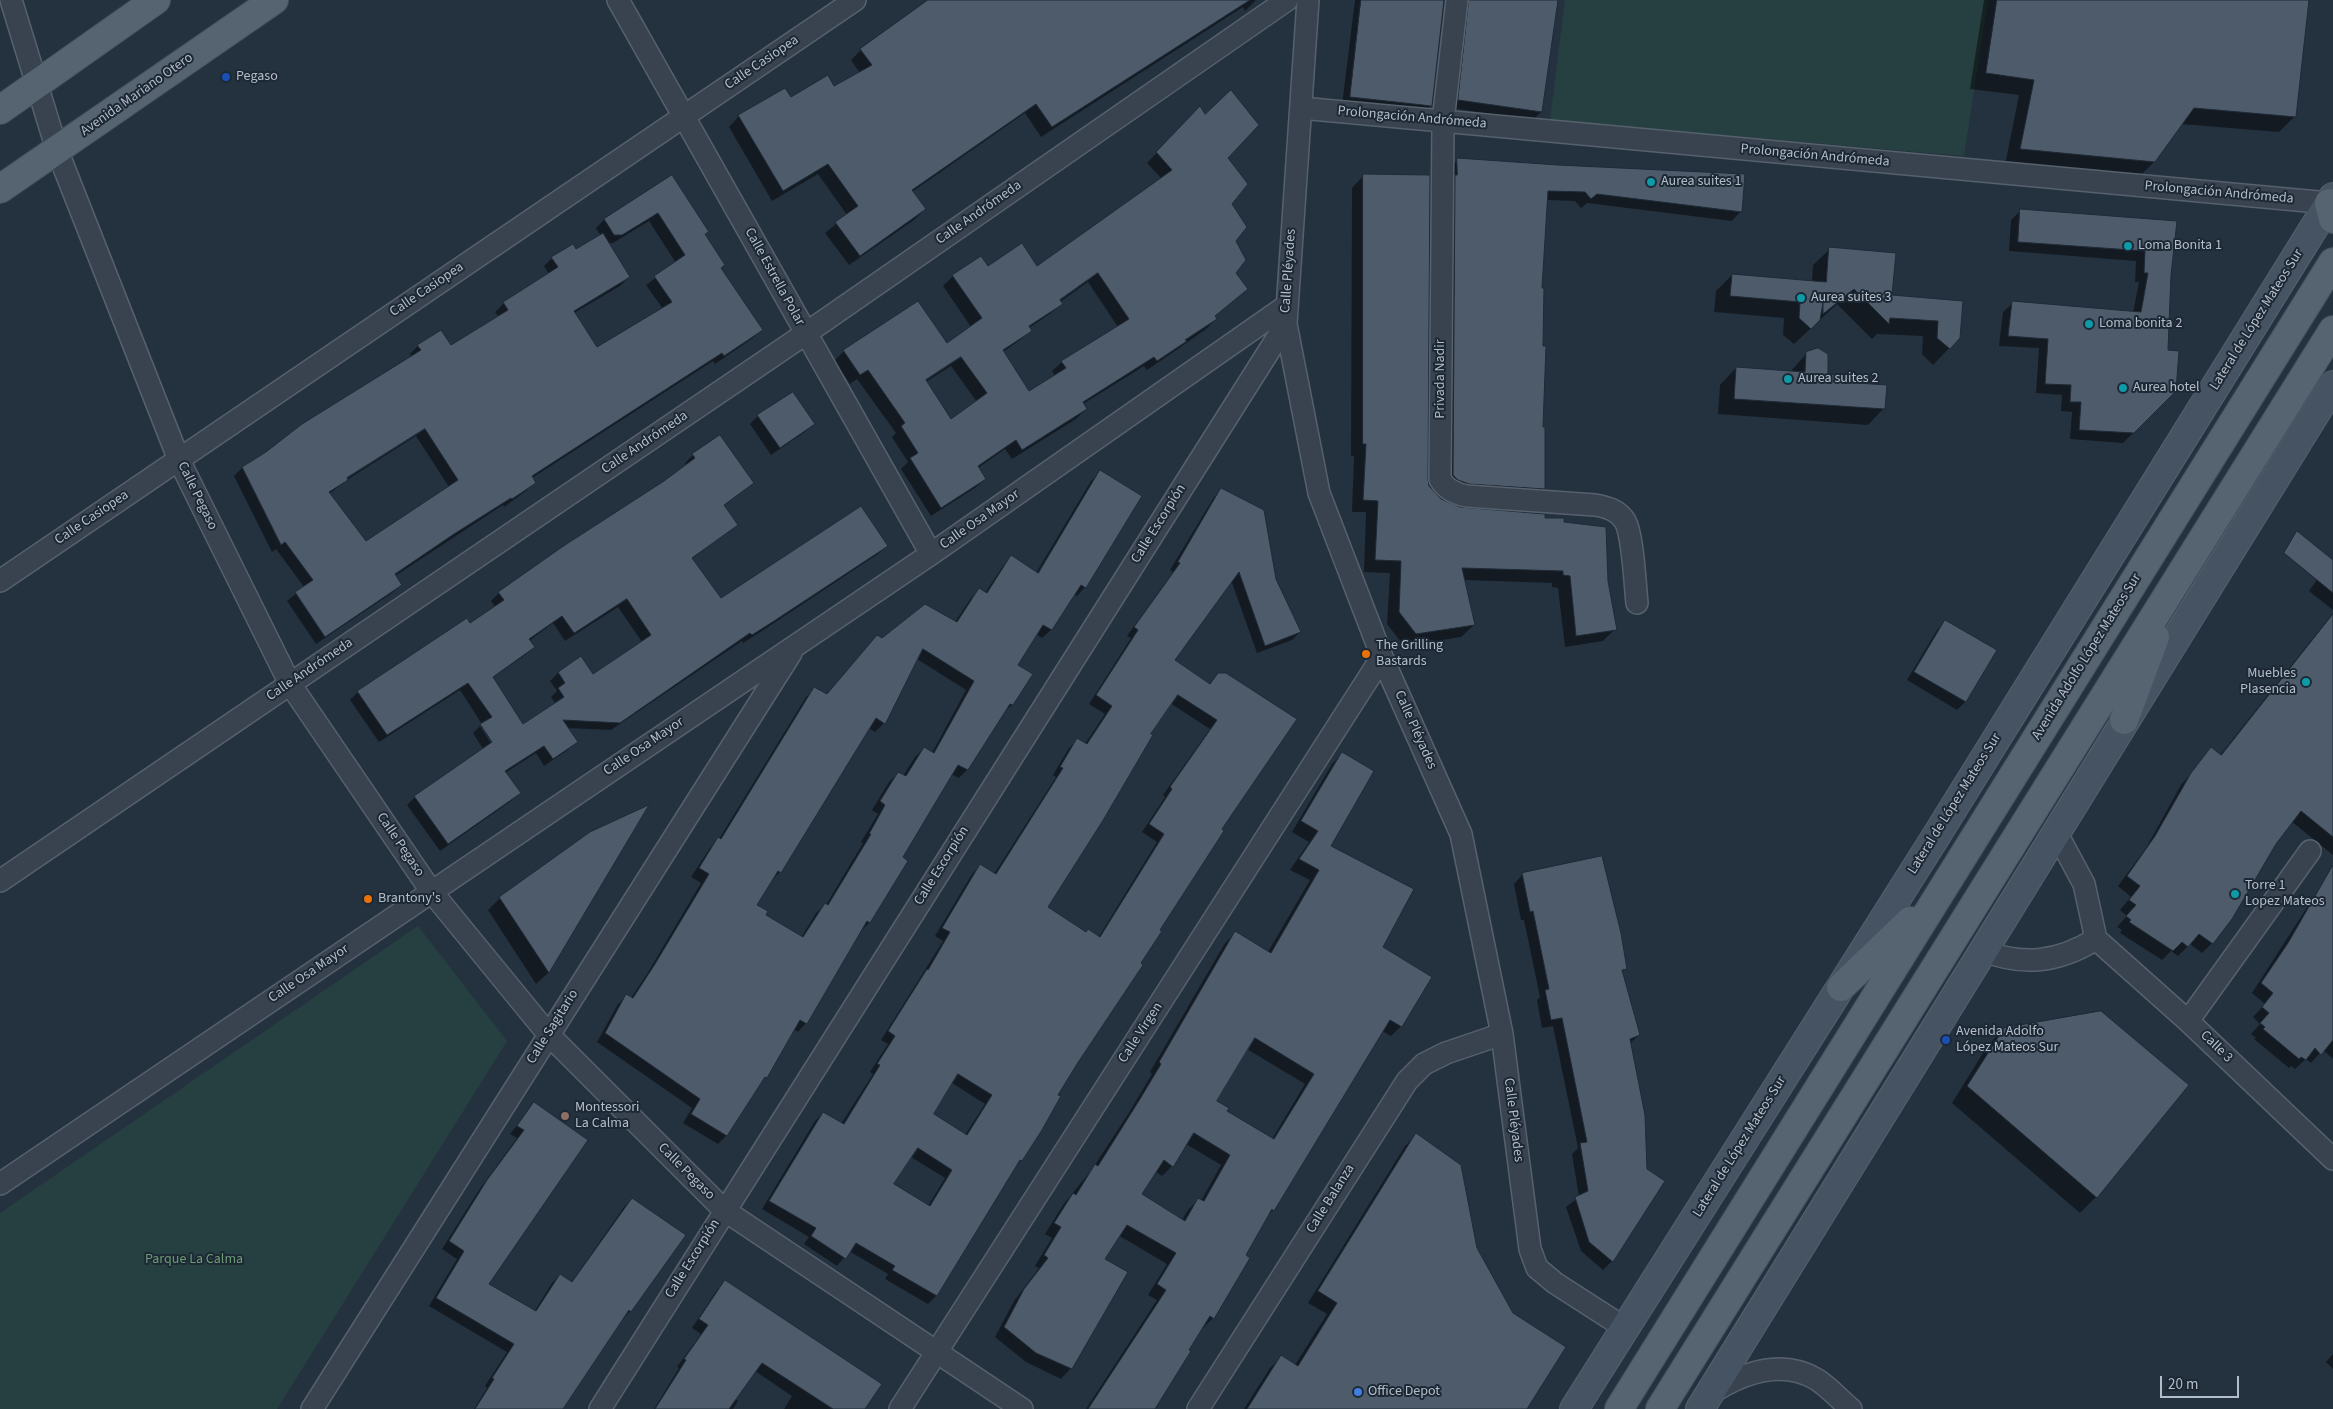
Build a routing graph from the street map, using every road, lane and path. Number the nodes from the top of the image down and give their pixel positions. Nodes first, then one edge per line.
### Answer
1 (11, 0) edge
2 (156, 0) edge
3 (274, 0) edge
4 (618, 0) edge
5 (855, 0) edge
6 (1287, 0) edge
7 (1308, 0) edge
8 (1457, 0) edge
9 (37, 84) junction
10 (1301, 108) junction
11 (0, 110) edge
12 (683, 116) junction
13 (1443, 121) junction
14 (57, 150) junction
15 (0, 189) edge
16 (2332, 206) edge
17 (2333, 262) edge
18 (1286, 315) junction
19 (2333, 330) edge
20 (805, 334) junction
21 (2333, 385) edge
22 (179, 460) junction
23 (930, 554) junction
24 (0, 581) edge
25 (2174, 583) junction
26 (1637, 602) dead end
27 (796, 645) junction
28 (1382, 657) junction
29 (290, 684) junction
30 (2124, 720) junction
31 (2056, 832) junction
32 (2310, 851) dead end
33 (0, 881) edge
34 (431, 891) junction
35 (1938, 895) junction
36 (2096, 939) junction
37 (1982, 950) junction
38 (1841, 987) junction
39 (2188, 1020) junction
40 (548, 1034) junction
41 (1502, 1034) junction
42 (2328, 1148) edge
43 (0, 1184) edge
44 (724, 1210) junction
45 (1625, 1328) junction
46 (936, 1352) junction
47 (1704, 1402) edge
48 (312, 1409) edge
49 (600, 1409) edge
50 (900, 1409) edge
51 (1022, 1409) edge
52 (1198, 1409) edge
53 (1574, 1409) edge
54 (1619, 1409) edge
55 (1660, 1409) edge
56 (1851, 1409) edge

1 - 9 street, Calle Pegaso
2 - 9 main road
3 - 14 main road, Avenida Mariano Otero
4 - 12 street, Calle Estrella Polar
5 - 12 street, Calle Casiopea
6 - 20 street, Calle Andrómeda
7 - 10 street, Calle Pléyades
8 - 13 street, Privada Nadir
9 - 11 main road
9 - 14 street, Calle Pegaso
10 - 13 street, Prolongación Andrómeda
10 - 18 street, Calle Pléyades
12 - 20 street, Calle Estrella Polar
12 - 22 street, Calle Casiopea
13 - 16 street, Prolongación Andrómeda
13 - 26 street, Privada Nadir
14 - 15 main road, Avenida Mariano Otero
14 - 22 street, Calle Pegaso
16 - 38 main road, Lateral de López Mateos Sur
17 - 35 main road, Avenida Adolfo López Mateos Sur
18 - 23 street, Calle Osa Mayor
18 - 28 street, Calle Pléyades
18 - 44 street, Calle Escorpión
19 - 25 main road
20 - 23 street, Calle Estrella Polar
20 - 29 street, Calle Andrómeda
21 - 30 main road
22 - 24 street, Calle Casiopea
22 - 29 street, Calle Pegaso
23 - 27 street, Calle Osa Mayor
25 - 30 main road
25 - 55 main road
27 - 34 street, Calle Osa Mayor
27 - 40 street, Calle Sagitario
28 - 41 street, Calle Pléyades
28 - 46 street, Calle Virgen
29 - 33 street, Calle Andrómeda
29 - 34 street, Calle Pegaso
30 - 31 main road
31 - 36 street
31 - 37 main road
32 - 39 street
34 - 40 street, Calle Pegaso
34 - 43 street, Calle Osa Mayor
35 - 38 main road
35 - 54 main road, Avenida Adolfo López Mateos Sur
36 - 37 street
36 - 39 street, Calle 3
37 - 47 main road
38 - 45 main road, Lateral de López Mateos Sur
39 - 42 street, Calle 3
40 - 44 street, Calle Pegaso
40 - 48 street, Calle Sagitario
41 - 45 street, Calle Pléyades
41 - 52 street, Calle Balanza
44 - 46 street, Calle Pegaso
44 - 49 street, Calle Escorpión
45 - 53 main road, Lateral de López Mateos Sur
46 - 50 street, Calle Virgen
46 - 51 street, Calle Pegaso
47 - 56 street

